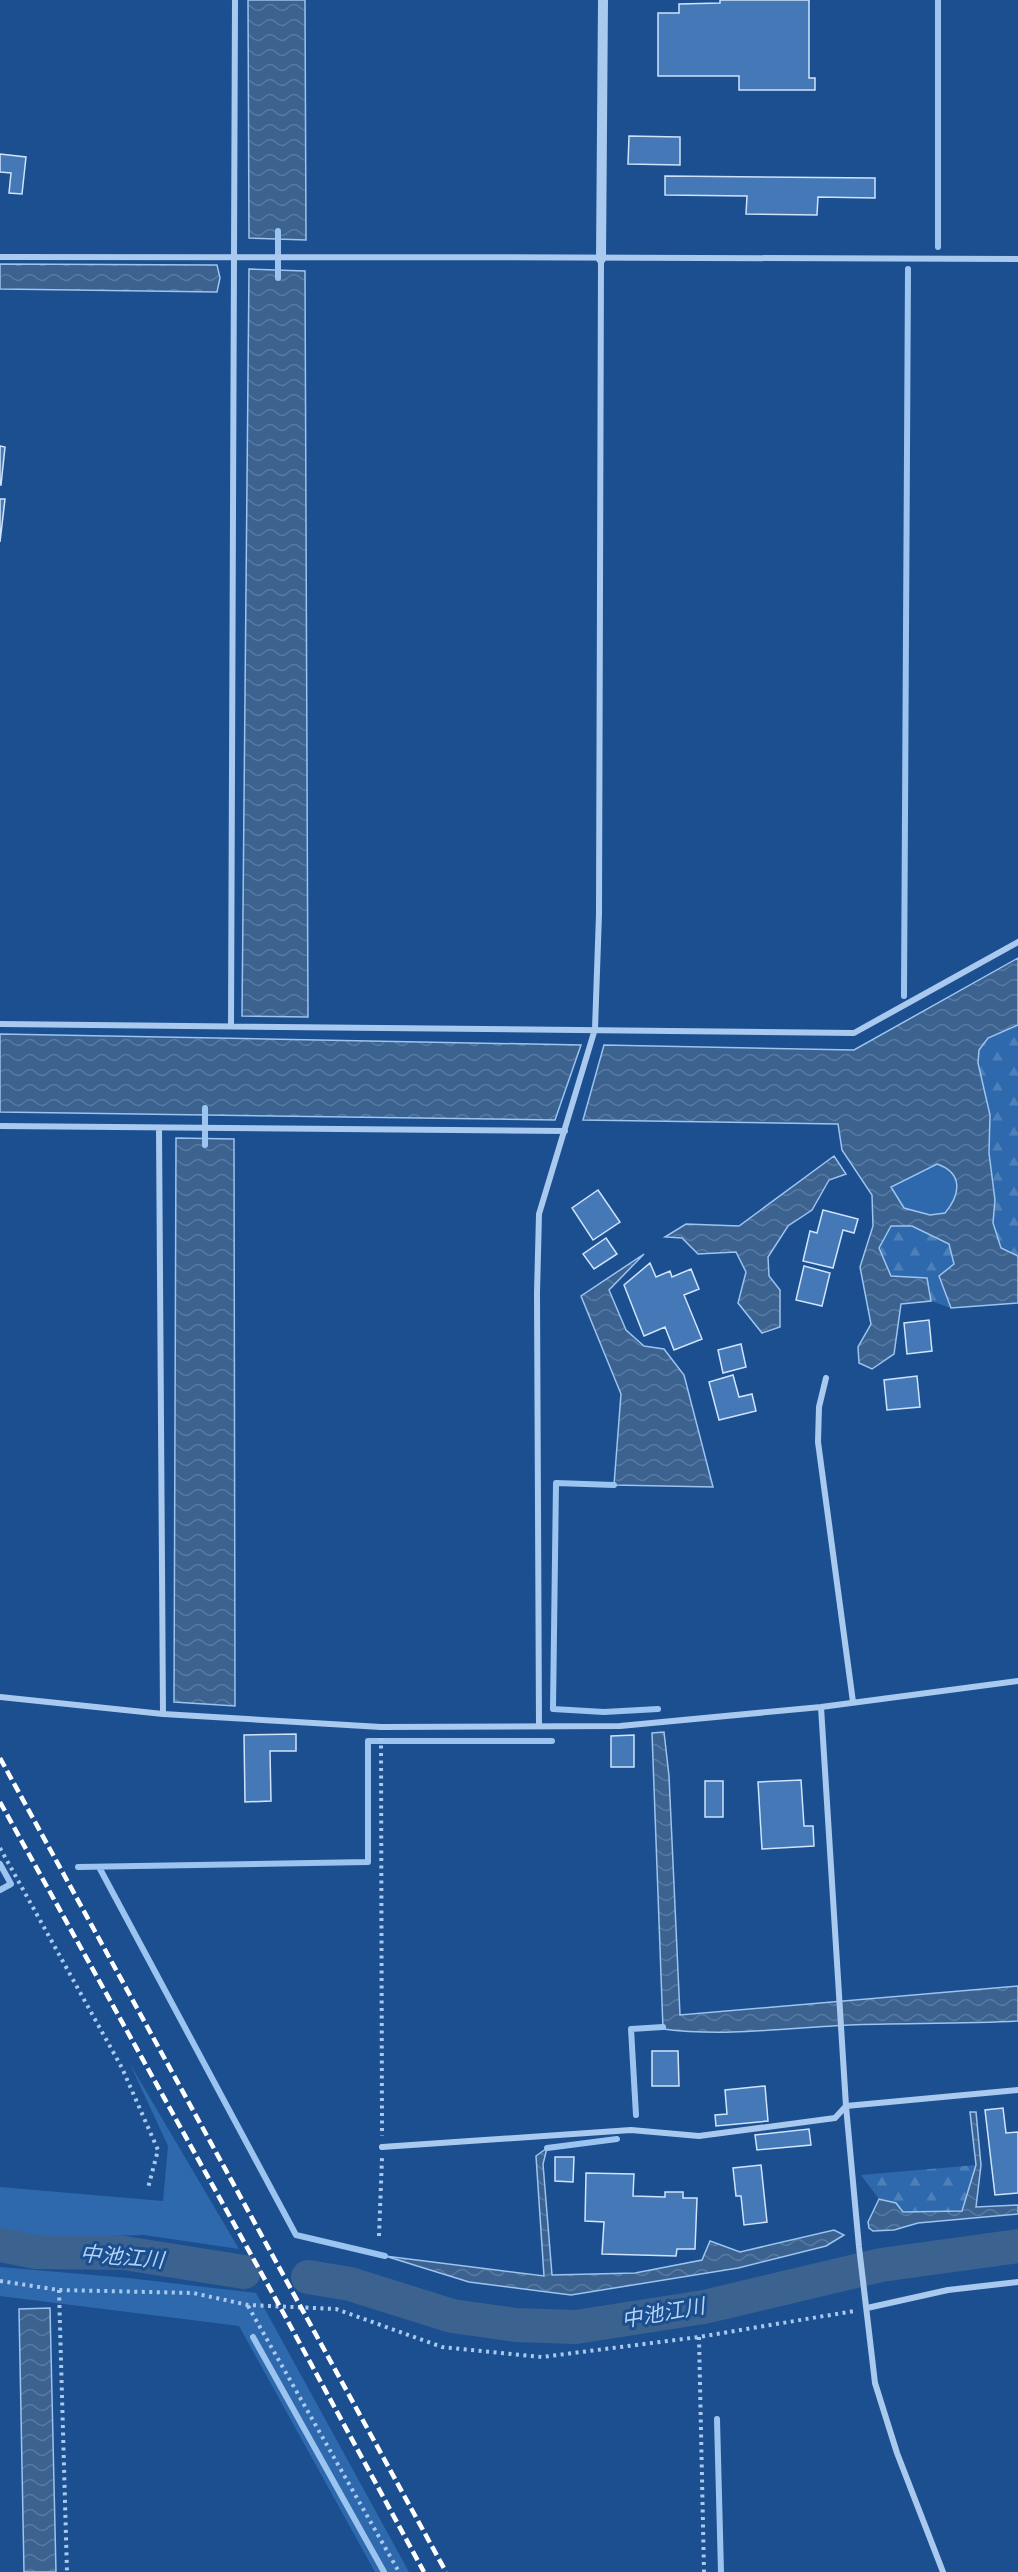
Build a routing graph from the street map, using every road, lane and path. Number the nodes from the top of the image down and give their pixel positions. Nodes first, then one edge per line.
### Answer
1 (235, 0) edge
2 (603, 0) edge
3 (233, 256) junction
4 (0, 257) edge
5 (601, 259) junction
6 (1018, 259) edge
7 (1018, 942) edge
8 (0, 1024) edge
9 (231, 1026) junction
10 (596, 1029) junction
11 (0, 1126) edge
12 (159, 1128) junction
13 (565, 1131) junction
14 (826, 1378) dead end
15 (1018, 1681) edge
16 (0, 1697) edge
17 (853, 1702) junction
18 (821, 1707) junction
19 (163, 1714) junction
20 (539, 1726) junction
21 (381, 1751) dead end
22 (0, 1848) edge
23 (1018, 2090) edge
24 (846, 2106) junction
25 (382, 2147) junction
26 (148, 2188) dead end
27 (379, 2236) dead end
28 (0, 2281) edge
29 (1018, 2282) edge
30 (59, 2290) junction
31 (248, 2305) junction
32 (867, 2308) junction
33 (699, 2337) junction
34 (67, 2572) edge
35 (399, 2572) edge
36 (704, 2572) edge
37 (943, 2572) edge

1 - 3 street
2 - 5 street
3 - 4 street
3 - 5 street
3 - 9 street
5 - 6 street
5 - 10 street
7 - 10 street
8 - 9 street
9 - 10 street
10 - 13 street
11 - 12 street
12 - 13 street
12 - 19 street
13 - 20 street
14 - 17 street
15 - 17 street
16 - 19 street
17 - 18 street
18 - 20 street
18 - 24 street
19 - 20 street
21 - 25 path
22 - 26 path
23 - 24 street
24 - 25 street
24 - 32 street
25 - 27 path
28 - 30 path
29 - 32 street
30 - 31 path
30 - 34 path
31 - 33 path
31 - 35 path
32 - 33 path
32 - 37 street
33 - 36 path

